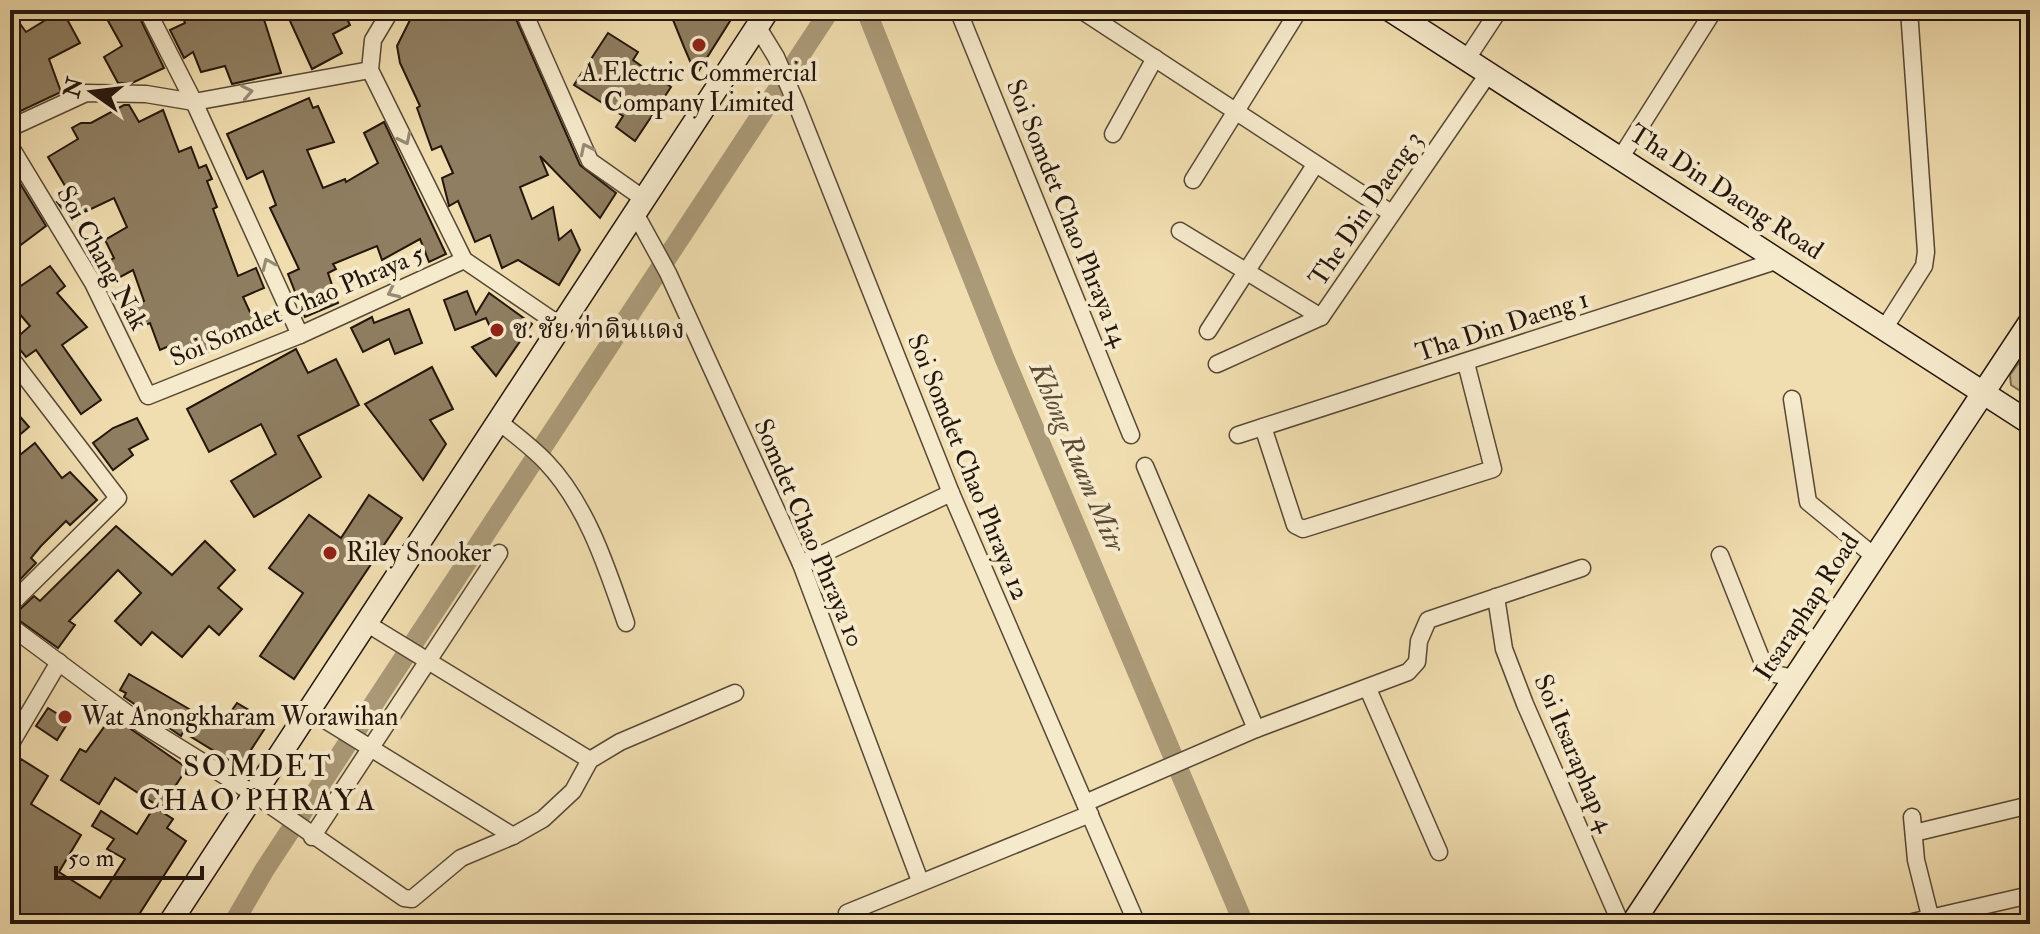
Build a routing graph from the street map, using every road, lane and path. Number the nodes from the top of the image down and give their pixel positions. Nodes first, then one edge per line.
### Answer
1 (147, 10) edge
2 (391, 10) edge
3 (523, 10) edge
4 (958, 10) edge
5 (1299, 10) edge
6 (1390, 10) edge
7 (1499, 10) edge
8 (1714, 10) edge
9 (1909, 10) edge
10 (1080, 11) edge
11 (763, 18) edge
12 (1155, 58) junction
13 (1466, 60) junction
14 (370, 70) junction
15 (1488, 74) junction
16 (194, 102) junction
17 (1235, 111) junction
18 (10, 128) edge
19 (1113, 134) dead end
20 (10, 146) edge
21 (1621, 157) junction
22 (1315, 165) junction
23 (1193, 180) dead end
24 (640, 206) junction
25 (1391, 213) junction
26 (1180, 231) dead end
27 (464, 260) junction
28 (1779, 260) junction
29 (1246, 270) junction
30 (1321, 317) junction
31 (2030, 322) edge
32 (561, 326) junction
33 (1884, 329) junction
34 (1208, 331) dead end
35 (300, 335) junction
36 (10, 357) edge
37 (1466, 363) junction
38 (1217, 364) dead end
39 (1982, 392) junction
40 (148, 396) joint
41 (1792, 399) dead end
42 (498, 421) junction
43 (2030, 423) edge
44 (1263, 427) junction
45 (1131, 435) dead end
46 (1238, 435) dead end
47 (1145, 466) dead end
48 (951, 493) junction
49 (499, 553) dead end
50 (1720, 555) dead end
51 (1874, 556) junction
52 (801, 564) junction
53 (1582, 568) dead end
54 (1496, 597) junction
55 (10, 605) edge
56 (366, 623) junction
57 (626, 623) dead end
58 (10, 626) edge
59 (422, 660) junction
60 (59, 662) junction
61 (1794, 678) junction
62 (1368, 689) junction
63 (735, 693) dead end
64 (309, 710) junction
65 (1256, 729) junction
66 (10, 745) edge
67 (366, 747) junction
68 (590, 760) junction
69 (254, 794) junction
70 (2030, 805) edge
71 (1088, 808) junction
72 (308, 834) junction
73 (513, 836) junction
74 (1439, 852) dead end
75 (920, 881) junction
76 (2030, 895) edge
77 (847, 913) dead end
78 (1649, 914) edge
79 (1930, 920) edge
80 (169, 924) edge
81 (1137, 924) edge
82 (1621, 924) edge
83 (1632, 924) edge
84 (1904, 924) edge

1 - 16 street
2 - 14 street
24 -> 3 street
4 - 45 street, Soi Somdet Chao Phraya 14
5 - 17 street
6 - 13 main road, Tha Din Daeng Road
7 - 13 street
8 - 21 street
9 - 33 street
10 - 12 street
11 - 24 main road
11 - 48 street, Soi Somdet Chao Phraya 12
12 - 17 street
12 - 19 street
13 - 15 main road, Tha Din Daeng Road
16 -> 14 street
14 -> 27 street, Soi Somdet Chao Phraya 5
15 - 21 main road, Tha Din Daeng Road
15 - 25 street, The Din Daeng 3
16 - 18 street
35 -> 16 street
17 - 22 street
17 - 23 street
20 - 40 street, Soi Chang Nak
21 - 28 main road, Tha Din Daeng Road
22 - 25 street
22 - 29 street
24 - 32 main road
24 - 52 street, Somdet Chao Phraya 10
25 - 30 street, The Din Daeng 3
26 - 29 street
27 - 32 street, Soi Somdet Chao Phraya 5
27 -> 35 street, Soi Somdet Chao Phraya 5
28 - 33 main road, Tha Din Daeng Road
28 - 37 street, Tha Din Daeng 1
29 - 30 street
29 - 34 street
30 - 38 street, The Din Daeng 3
31 - 39 main road, Itsaraphap Road
32 - 42 main road
33 - 39 main road, Tha Din Daeng Road
35 - 40 street, Soi Somdet Chao Phraya 5
36 - 55 street
37 - 44 street, Tha Din Daeng 1
37 - 44 street
39 - 43 main road, Tha Din Daeng Road
39 - 51 main road, Itsaraphap Road
41 - 51 street
42 - 56 main road
42 - 57 street
44 - 46 street, Tha Din Daeng 1
47 - 65 street
48 - 52 street
48 - 71 street, Soi Somdet Chao Phraya 12
49 - 59 street
50 - 61 street
51 - 61 main road, Itsaraphap Road
52 - 75 street, Somdet Chao Phraya 10
53 - 54 street
54 - 62 street
54 - 82 street, Soi Itsaraphap 4
56 - 59 street
56 - 64 main road
58 - 60 street
59 - 67 street
59 - 68 street
60 - 66 street
60 - 69 street
61 - 78 main road, Itsaraphap Road
62 - 65 street
62 - 74 street
63 - 68 street
64 - 67 street
64 - 69 main road
65 - 71 street
67 - 72 street
67 - 73 street
68 - 73 street
69 - 72 street
69 - 80 main road
70 - 79 street
71 - 75 street
71 - 81 street, Soi Somdet Chao Phraya 12
72 - 73 street
75 - 77 street
76 - 79 street
78 - 83 main road, Itsaraphap Road
79 - 84 street

